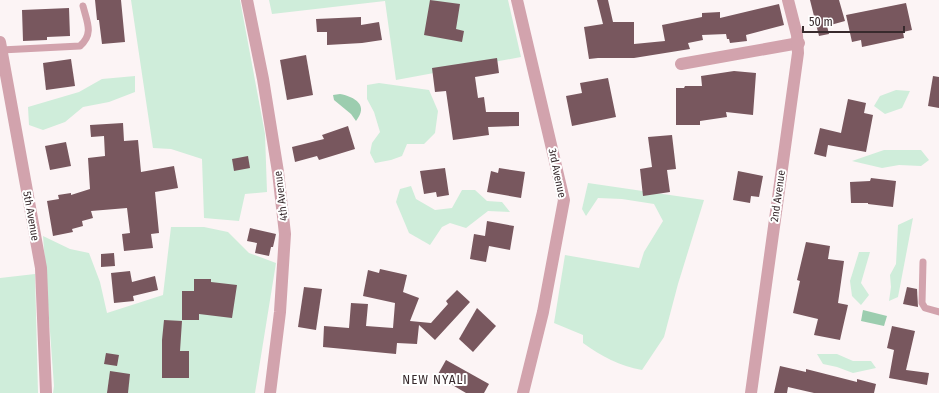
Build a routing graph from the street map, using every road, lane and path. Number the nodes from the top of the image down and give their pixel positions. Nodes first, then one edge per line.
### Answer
1 (247, 0) edge
2 (517, 0) edge
3 (788, 0) edge
4 (83, 6) dead end
5 (798, 43) junction
6 (1, 46) edge
7 (681, 64) dead end
8 (923, 262) dead end
9 (939, 312) edge
10 (46, 393) edge
11 (270, 393) edge
12 (522, 393) edge
13 (750, 393) edge

1 - 11 street, 4th Avenue
2 - 12 street, 3rd Avenue
3 - 5 street, 2nd Avenue
4 - 6 lane
5 - 7 street
5 - 13 street, 2nd Avenue
6 - 10 street, 5th Avenue
8 - 9 lane

